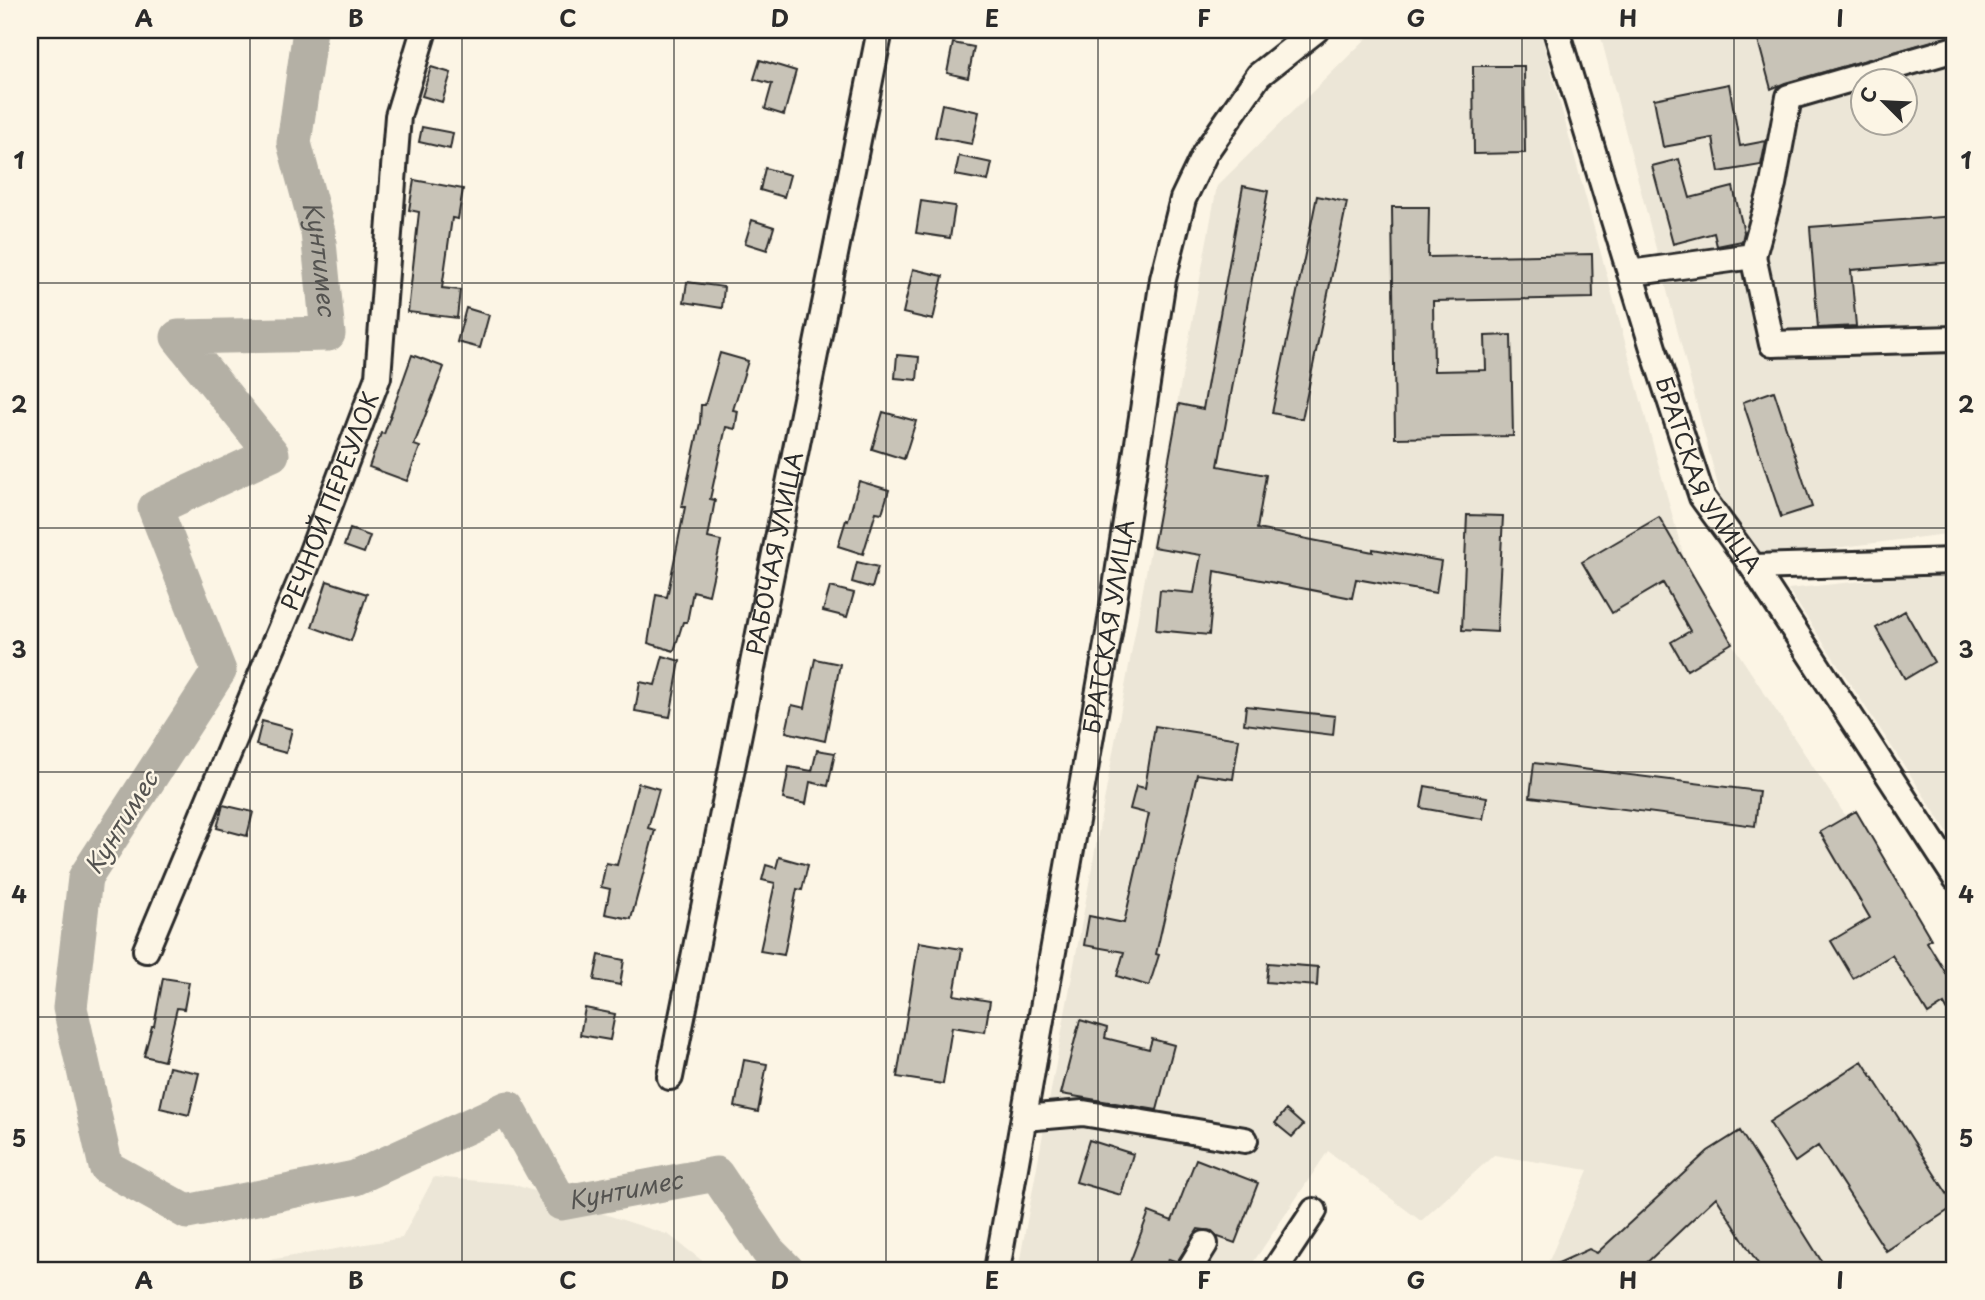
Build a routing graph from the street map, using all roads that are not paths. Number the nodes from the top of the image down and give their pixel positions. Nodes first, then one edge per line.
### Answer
1 (424, 30) edge
2 (880, 30) edge
3 (1316, 30) edge
4 (1556, 30) edge
5 (1955, 49) edge
6 (1752, 256) junction
7 (1630, 273) junction
8 (1955, 339) edge
9 (1955, 561) edge
10 (1753, 567) junction
11 (1955, 877) edge
12 (146, 950) dead end
13 (670, 1077) dead end
14 (1024, 1118) junction
15 (1245, 1140) dead end
16 (1314, 1211) dead end
17 (1205, 1244) dead end
18 (998, 1270) edge
19 (1189, 1270) edge
20 (1275, 1270) edge

1 - 12 street, РЕЧНОЙ ПЕРЕУЛОК
2 - 13 street, РАБОЧАЯ УЛИЦА
3 - 14 street, БРАТСКАЯ УЛИЦА
4 - 7 street, БРАТСКАЯ УЛИЦА
5 - 6 street
6 - 7 street
6 - 8 street
7 - 10 street, БРАТСКАЯ УЛИЦА
9 - 10 street
10 - 11 street, БРАТСКАЯ УЛИЦА
14 - 15 street
14 - 18 street, БРАТСКАЯ УЛИЦА
16 - 20 street
17 - 19 street

